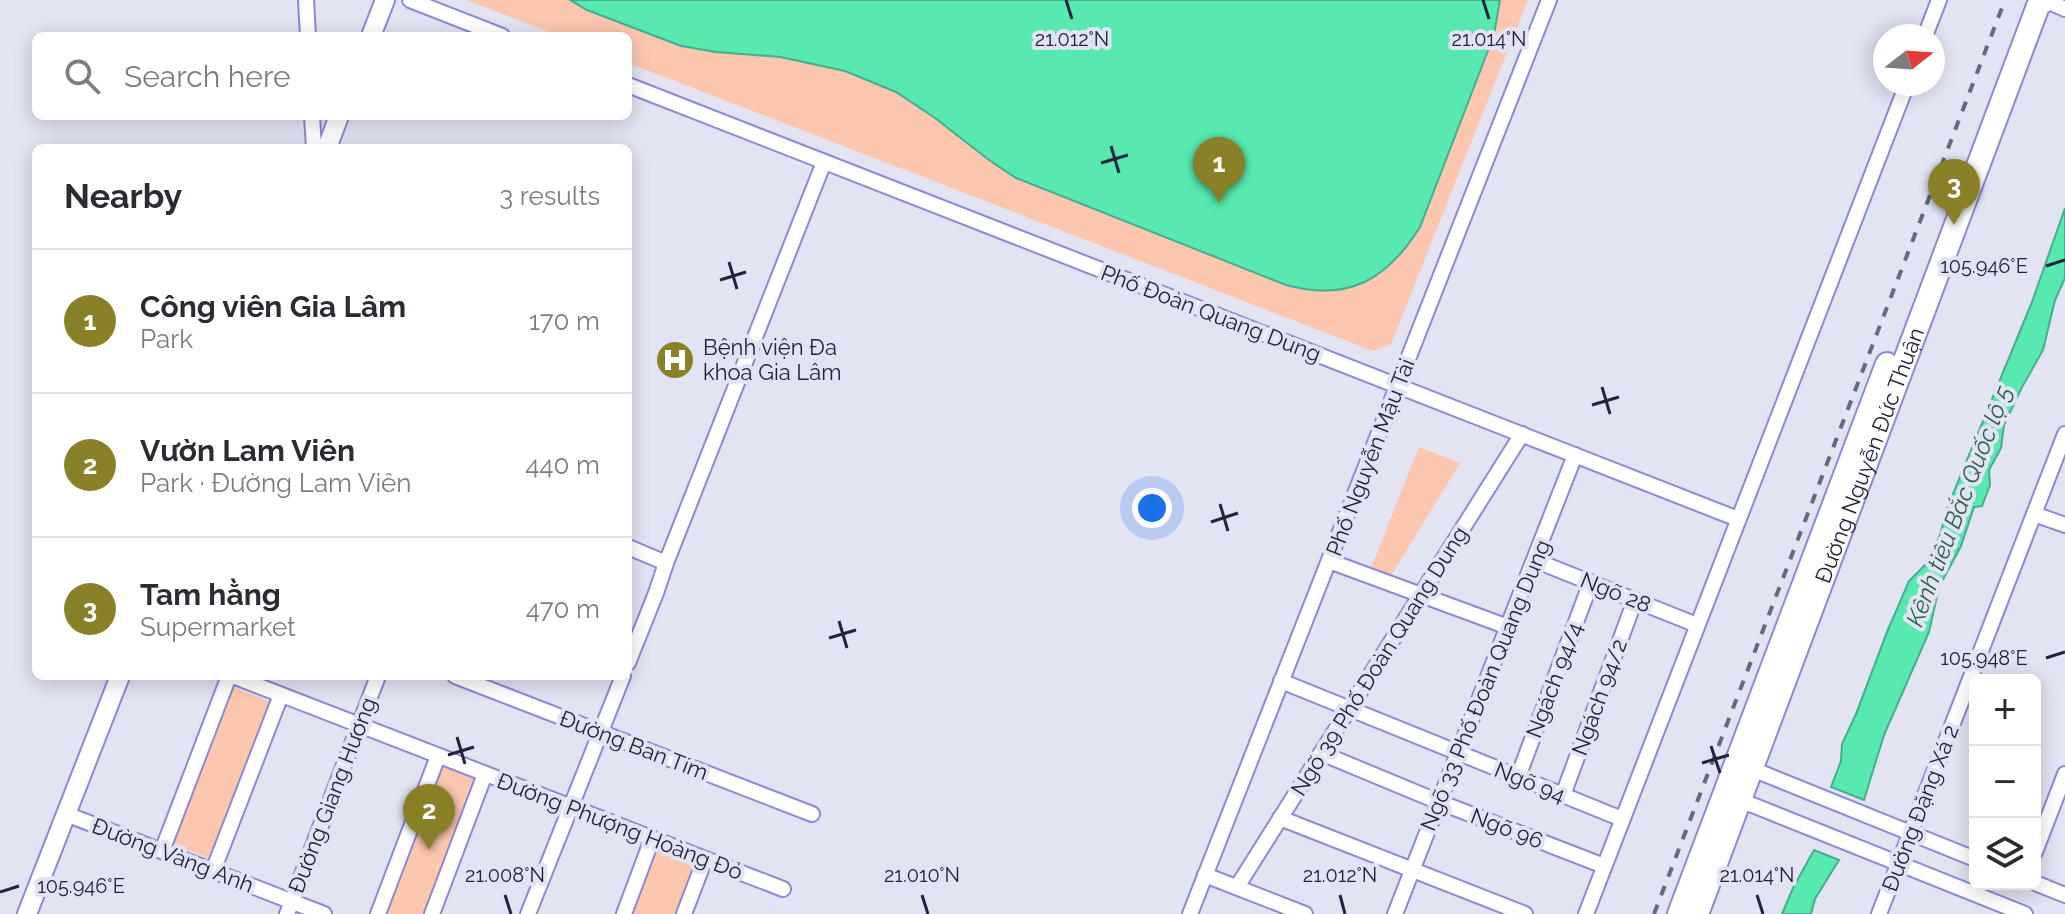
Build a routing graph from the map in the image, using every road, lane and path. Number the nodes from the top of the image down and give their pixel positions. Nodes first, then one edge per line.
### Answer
1 (306, 0) edge
2 (385, 0) edge
3 (410, 0) edge
4 (1549, 0) edge
5 (1939, 0) edge
6 (2026, 0) edge
7 (2045, 0) edge
8 (2065, 9) edge
9 (1930, 24) edge
10 (308, 32) edge
11 (373, 32) edge
12 (492, 32) edge
13 (632, 87) edge
14 (1902, 96) edge
15 (312, 120) edge
16 (338, 120) edge
17 (314, 144) edge
18 (328, 144) edge
19 (824, 162) junction
20 (1398, 386) junction
21 (1522, 434) junction
22 (2065, 434) edge
23 (1575, 455) junction
24 (2034, 514) junction
25 (1738, 519) junction
26 (2065, 525) edge
27 (632, 549) edge
28 (1534, 560) junction
29 (1329, 561) junction
30 (666, 563) junction
31 (1591, 582) junction
32 (1420, 595) junction
33 (1635, 600) junction
34 (1697, 625) junction
35 (1508, 627) junction
36 (632, 653) edge
37 (118, 680) edge
38 (229, 680) edge
39 (242, 680) edge
40 (376, 680) edge
41 (465, 680) edge
42 (621, 680) edge
43 (1281, 681) junction
44 (281, 695) junction
45 (1349, 709) junction
46 (359, 725) junction
47 (601, 732) junction
48 (1321, 753) junction
49 (1458, 753) junction
50 (438, 756) junction
51 (1744, 766) junction
52 (485, 774) junction
53 (2065, 774) edge
54 (1518, 777) junction
55 (1563, 795) junction
56 (1732, 797) junction
57 (1439, 802) junction
58 (571, 807) junction
59 (66, 814) junction
60 (812, 814) dead end
61 (1280, 818) junction
62 (1622, 819) junction
63 (1910, 833) junction
64 (2041, 836) edge
65 (652, 839) junction
66 (162, 851) junction
67 (1969, 857) edge
68 (705, 859) junction
69 (1898, 864) junction
70 (1604, 866) junction
71 (1412, 869) junction
72 (213, 871) junction
73 (1205, 875) junction
74 (2041, 885) edge
75 (1237, 887) junction
76 (783, 889) dead end
77 (2065, 895) edge
78 (289, 908) edge
79 (2016, 912) edge
80 (27, 914) edge
81 (324, 914) edge
82 (378, 914) edge
83 (432, 914) edge
84 (528, 914) edge
85 (624, 914) edge
86 (684, 914) edge
87 (1190, 914) edge
88 (1305, 914) edge
89 (1395, 914) edge
90 (1525, 914) edge
91 (1586, 914) edge
92 (1679, 914) edge
93 (1697, 914) edge
94 (1879, 914) edge

1 - 10 street
2 - 11 main road
3 - 12 street
4 - 20 street, Phố Nguyễn Mậu Tài
5 - 9 street
6 - 51 highway, Đường Nguyễn Đức Thuận
7 - 8 street
7 - 51 highway, Đường Nguyễn Đức Thuận
13 - 19 street, Phố Đoàn Quang Dung
14 - 25 street
15 - 17 street
16 - 18 main road
19 - 20 street, Phố Đoàn Quang Dung
19 - 30 street
20 - 21 street, Phố Đoàn Quang Dung
20 - 29 street, Phố Nguyễn Mậu Tài
21 - 23 street, Phố Đoàn Quang Dung
21 - 32 street, Ngõ 39 Phố Đoàn Quang Dung
22 - 24 street, Đường Đặng Xá 2
23 - 25 street, Phố Đoàn Quang Dung
23 - 28 street, Ngõ 33 Phố Đoàn Quang Dung
24 - 26 street
24 - 63 street, Đường Đặng Xá 2
25 - 34 street
27 - 30 street
28 - 31 street, Ngõ 28
28 - 35 street, Ngõ 33 Phố Đoàn Quang Dung
29 - 32 street
29 - 43 street, Phố Nguyễn Mậu Tài
30 - 36 street
31 - 33 street, Ngõ 28
31 - 54 street, Ngách 94/4
32 - 35 street
32 - 45 street, Ngõ 39 Phố Đoàn Quang Dung
33 - 34 street, Ngõ 28
33 - 55 street, Ngách 94/2
34 - 62 street
35 - 49 street, Ngõ 33 Phố Đoàn Quang Dung
37 - 59 main road
38 - 66 street
39 - 44 street, Đường Phượng Hoàng Đỏ
40 - 46 street, Đường Giang Hương
41 - 47 street, Đường Ban Tím
42 - 47 street
43 - 45 street, Ngõ 94
43 - 73 street, Phố Nguyễn Mậu Tài
44 - 46 street, Đường Phượng Hoàng Đỏ
44 - 72 street
45 - 48 street, Ngõ 39 Phố Đoàn Quang Dung
45 - 49 street, Ngõ 94
46 - 50 street, Đường Phượng Hoàng Đỏ
46 - 78 street, Đường Giang Hương
47 - 58 street
47 - 60 street, Đường Ban Tím
48 - 57 street, Ngõ 96
48 - 61 street, Ngõ 39 Phố Đoàn Quang Dung
49 - 54 street, Ngõ 94
49 - 57 street, Ngõ 33 Phố Đoàn Quang Dung
50 - 52 street, Đường Phượng Hoàng Đỏ
50 - 82 street
51 - 56 highway, Đường Nguyễn Đức Thuận
51 - 63 street
52 - 58 street, Đường Phượng Hoàng Đỏ
52 - 83 street
53 - 64 street
54 - 55 street, Ngõ 94
55 - 62 street, Ngõ 94
56 - 69 street
56 - 92 highway, Đường Nguyễn Đức Thuận
56 - 93 highway, Đường Nguyễn Đức Thuận
57 - 70 street, Ngõ 96
57 - 71 street, Ngõ 33 Phố Đoàn Quang Dung
58 - 65 street, Đường Phượng Hoàng Đỏ
58 - 84 street
59 - 66 street, Đường Vàng Anh
59 - 80 main road
61 - 71 street
61 - 75 street, Ngõ 39 Phố Đoàn Quang Dung
62 - 70 street
63 - 67 street
63 - 69 street, Đường Đặng Xá 2
65 - 68 street, Đường Phượng Hoàng Đỏ
65 - 85 street
66 - 72 street, Đường Vàng Anh
68 - 76 street, Đường Phượng Hoàng Đỏ
68 - 86 street
69 - 79 street
69 - 94 street, Đường Đặng Xá 2
70 - 91 street
71 - 89 street, Ngõ 33 Phố Đoàn Quang Dung
71 - 90 street
72 - 78 street, Đường Vàng Anh
73 - 75 street
73 - 87 street, Phố Nguyễn Mậu Tài
74 - 77 street
75 - 88 street
78 - 81 street, Đường Vàng Anh

